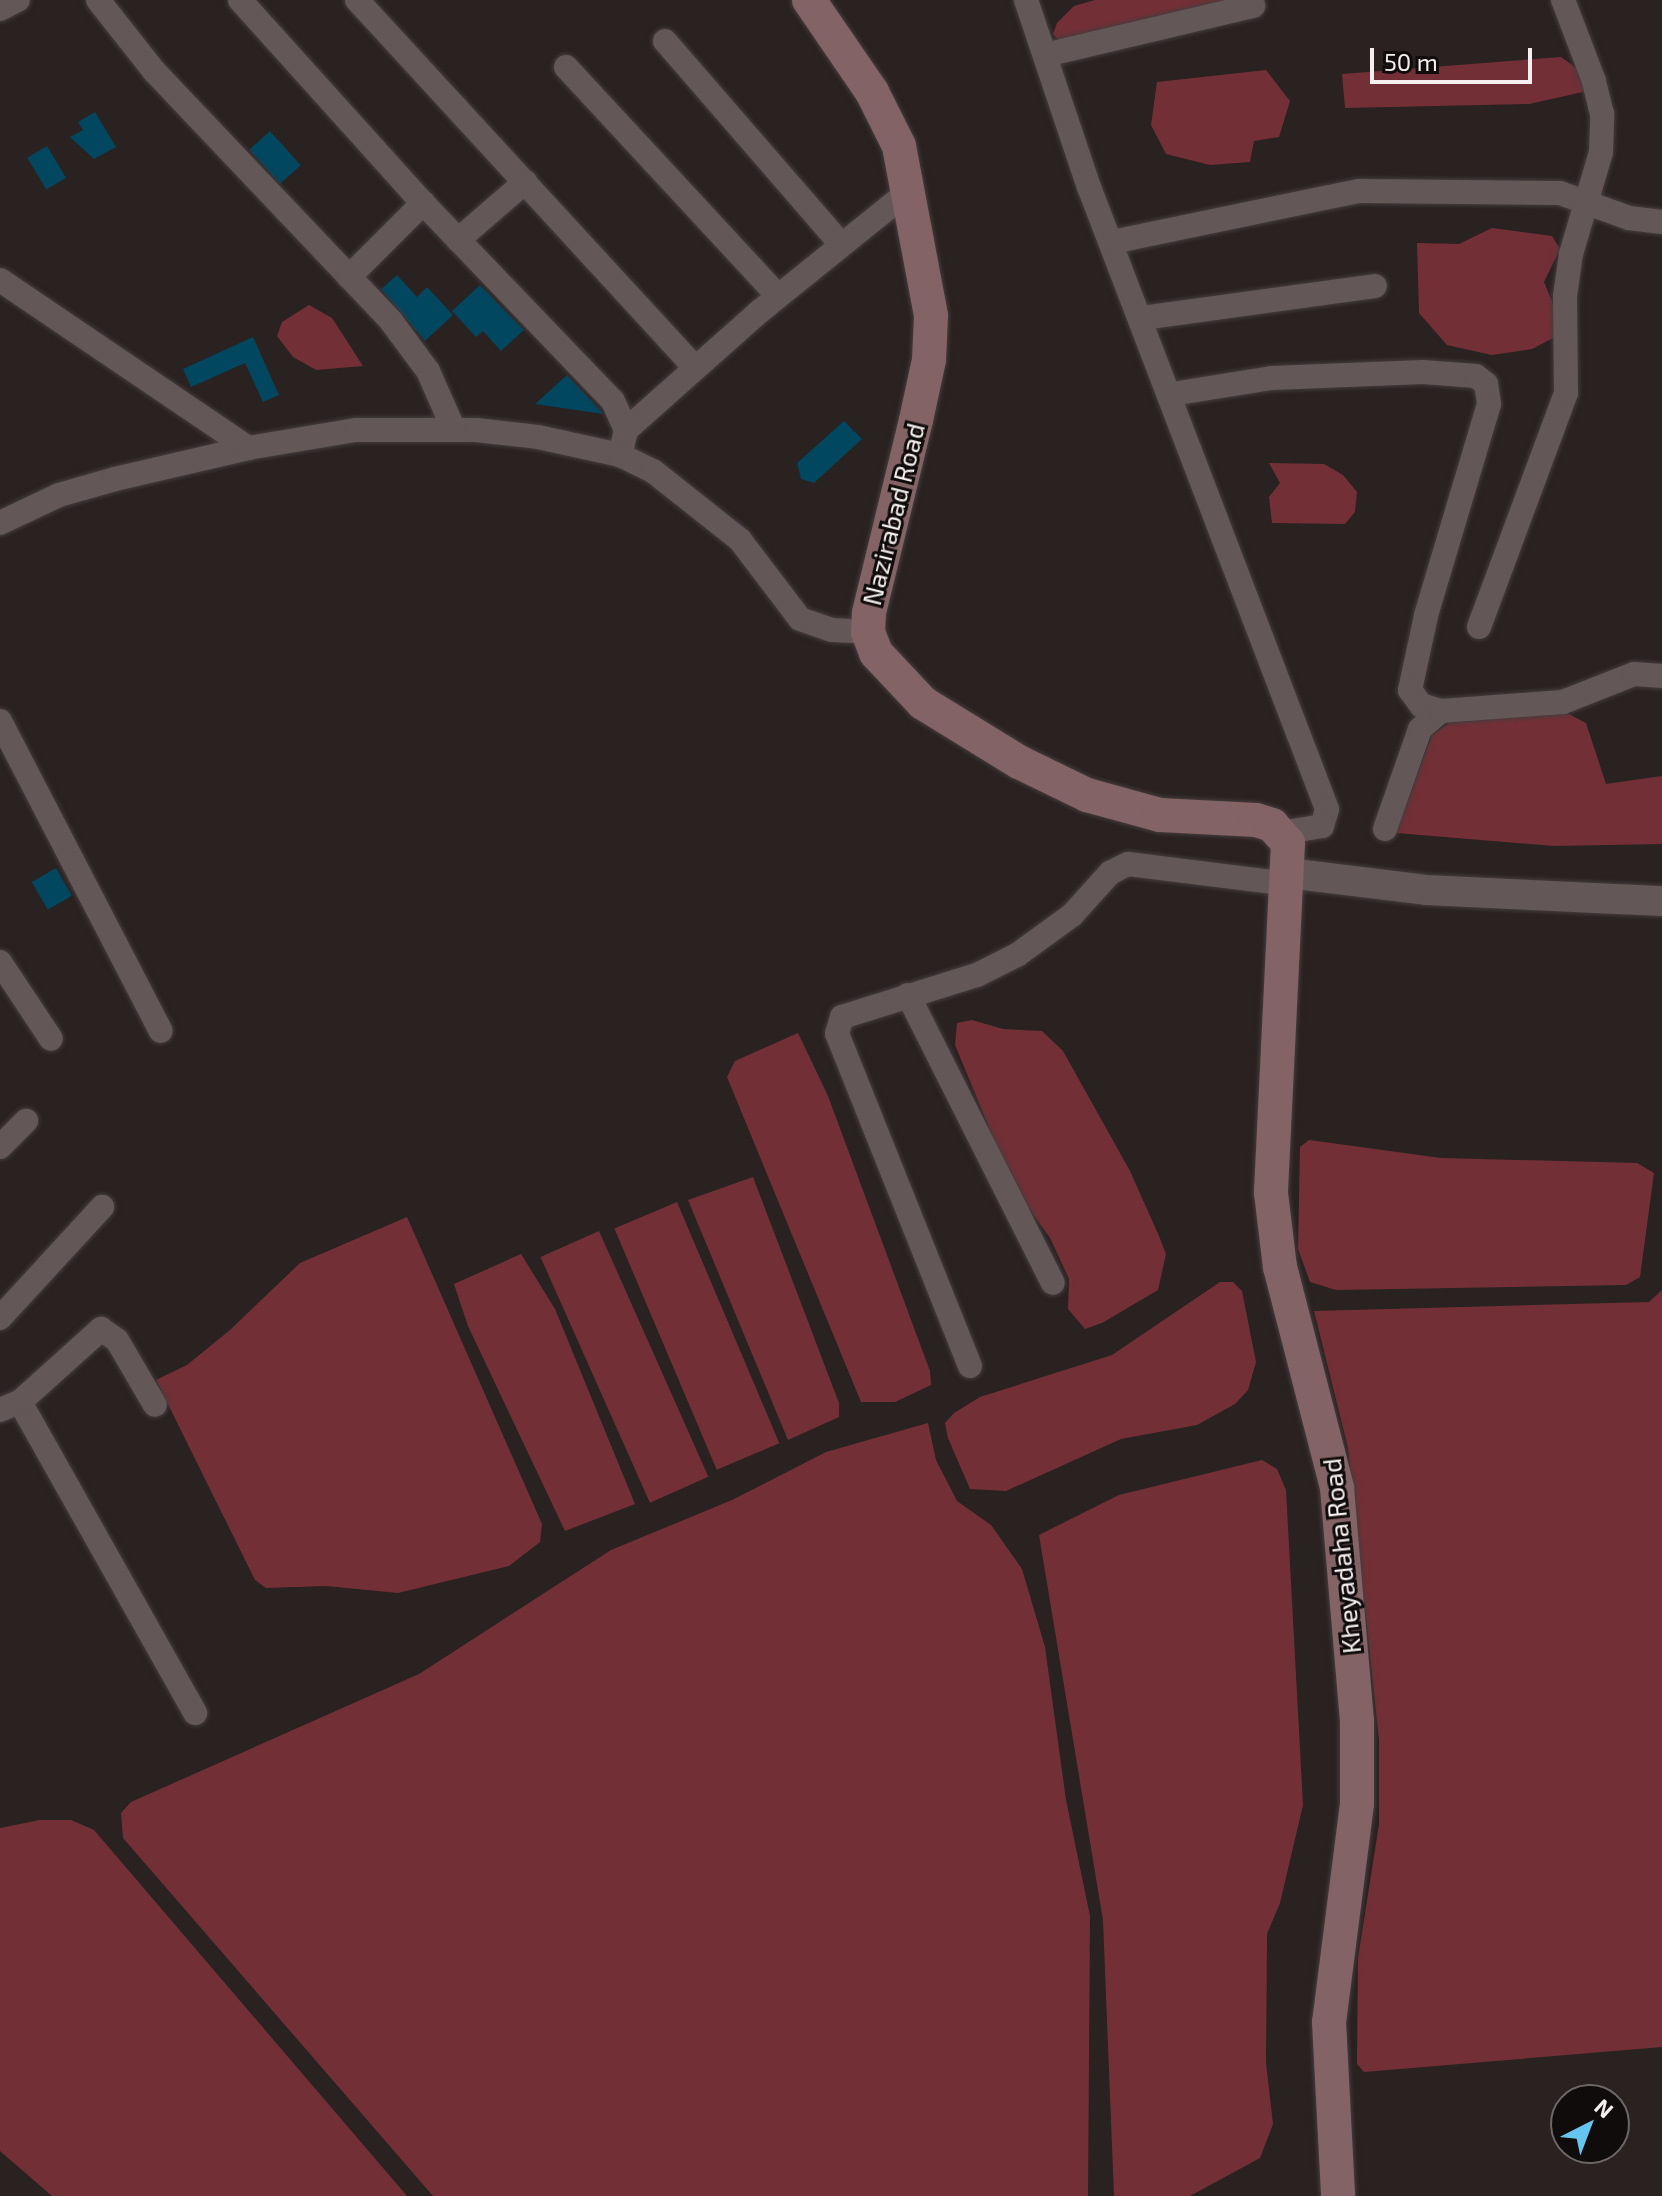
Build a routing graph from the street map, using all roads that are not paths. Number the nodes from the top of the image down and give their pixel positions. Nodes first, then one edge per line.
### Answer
1 (18, 0) edge
2 (98, 0) edge
3 (240, 0) edge
4 (357, 0) edge
5 (809, 0) edge
6 (1026, 0) edge
7 (1563, 0) edge
8 (1253, 6) dead end
9 (0, 9) edge
10 (665, 41) dead end
11 (1045, 55) junction
12 (566, 67) dead end
13 (525, 182) junction
14 (909, 191) junction
15 (1584, 200) junction
16 (423, 203) junction
17 (1662, 222) edge
18 (458, 240) junction
19 (1112, 242) junction
20 (841, 244) junction
21 (349, 277) junction
22 (0, 280) edge
23 (1375, 286) dead end
24 (778, 296) junction
25 (1142, 318) junction
26 (695, 368) junction
27 (1172, 394) junction
28 (454, 430) junction
29 (626, 430) junction
30 (248, 448) junction
31 (620, 455) junction
32 (0, 523) edge
33 (1479, 627) dead end
34 (868, 632) junction
35 (1662, 676) edge
36 (1441, 711) junction
37 (0, 721) edge
38 (1385, 829) dead end
39 (1287, 858) junction
40 (1662, 901) edge
41 (0, 962) edge
42 (908, 995) junction
43 (161, 1031) dead end
44 (51, 1039) dead end
45 (26, 1121) dead end
46 (0, 1147) edge
47 (102, 1207) dead end
48 (1053, 1283) dead end
49 (0, 1318) edge
50 (970, 1366) dead end
51 (155, 1405) dead end
52 (10, 1406) edge
53 (195, 1713) dead end
54 (1338, 2196) edge

1 - 9 street
2 - 21 street
3 - 16 street
4 - 13 street
5 - 14 main road, Nazirabad Road
6 - 11 street
7 - 15 street
8 - 11 street
10 - 20 street
11 - 19 street
12 - 24 street
13 - 18 street
13 - 26 street
14 - 20 street
14 - 34 main road, Nazirabad Road
15 - 17 street
15 - 19 street
15 - 33 street
16 - 18 street
16 - 21 street
18 - 29 street
19 - 25 street
20 - 24 street
21 - 28 street
22 - 30 street
23 - 25 street
24 - 26 street
25 - 27 street
26 - 29 street
27 - 36 street
27 - 39 street
28 - 30 street
28 - 31 street
29 - 31 street
30 - 32 street
31 - 34 street
34 - 39 main road, Nazirabad Road
35 - 36 street
36 - 38 street
37 - 43 street
39 - 40 street
39 - 42 street
39 - 54 main road, Kheyadaha Road
41 - 44 street
42 - 48 street
42 - 50 street
45 - 46 street
47 - 49 street
51 - 52 street
52 - 53 street

